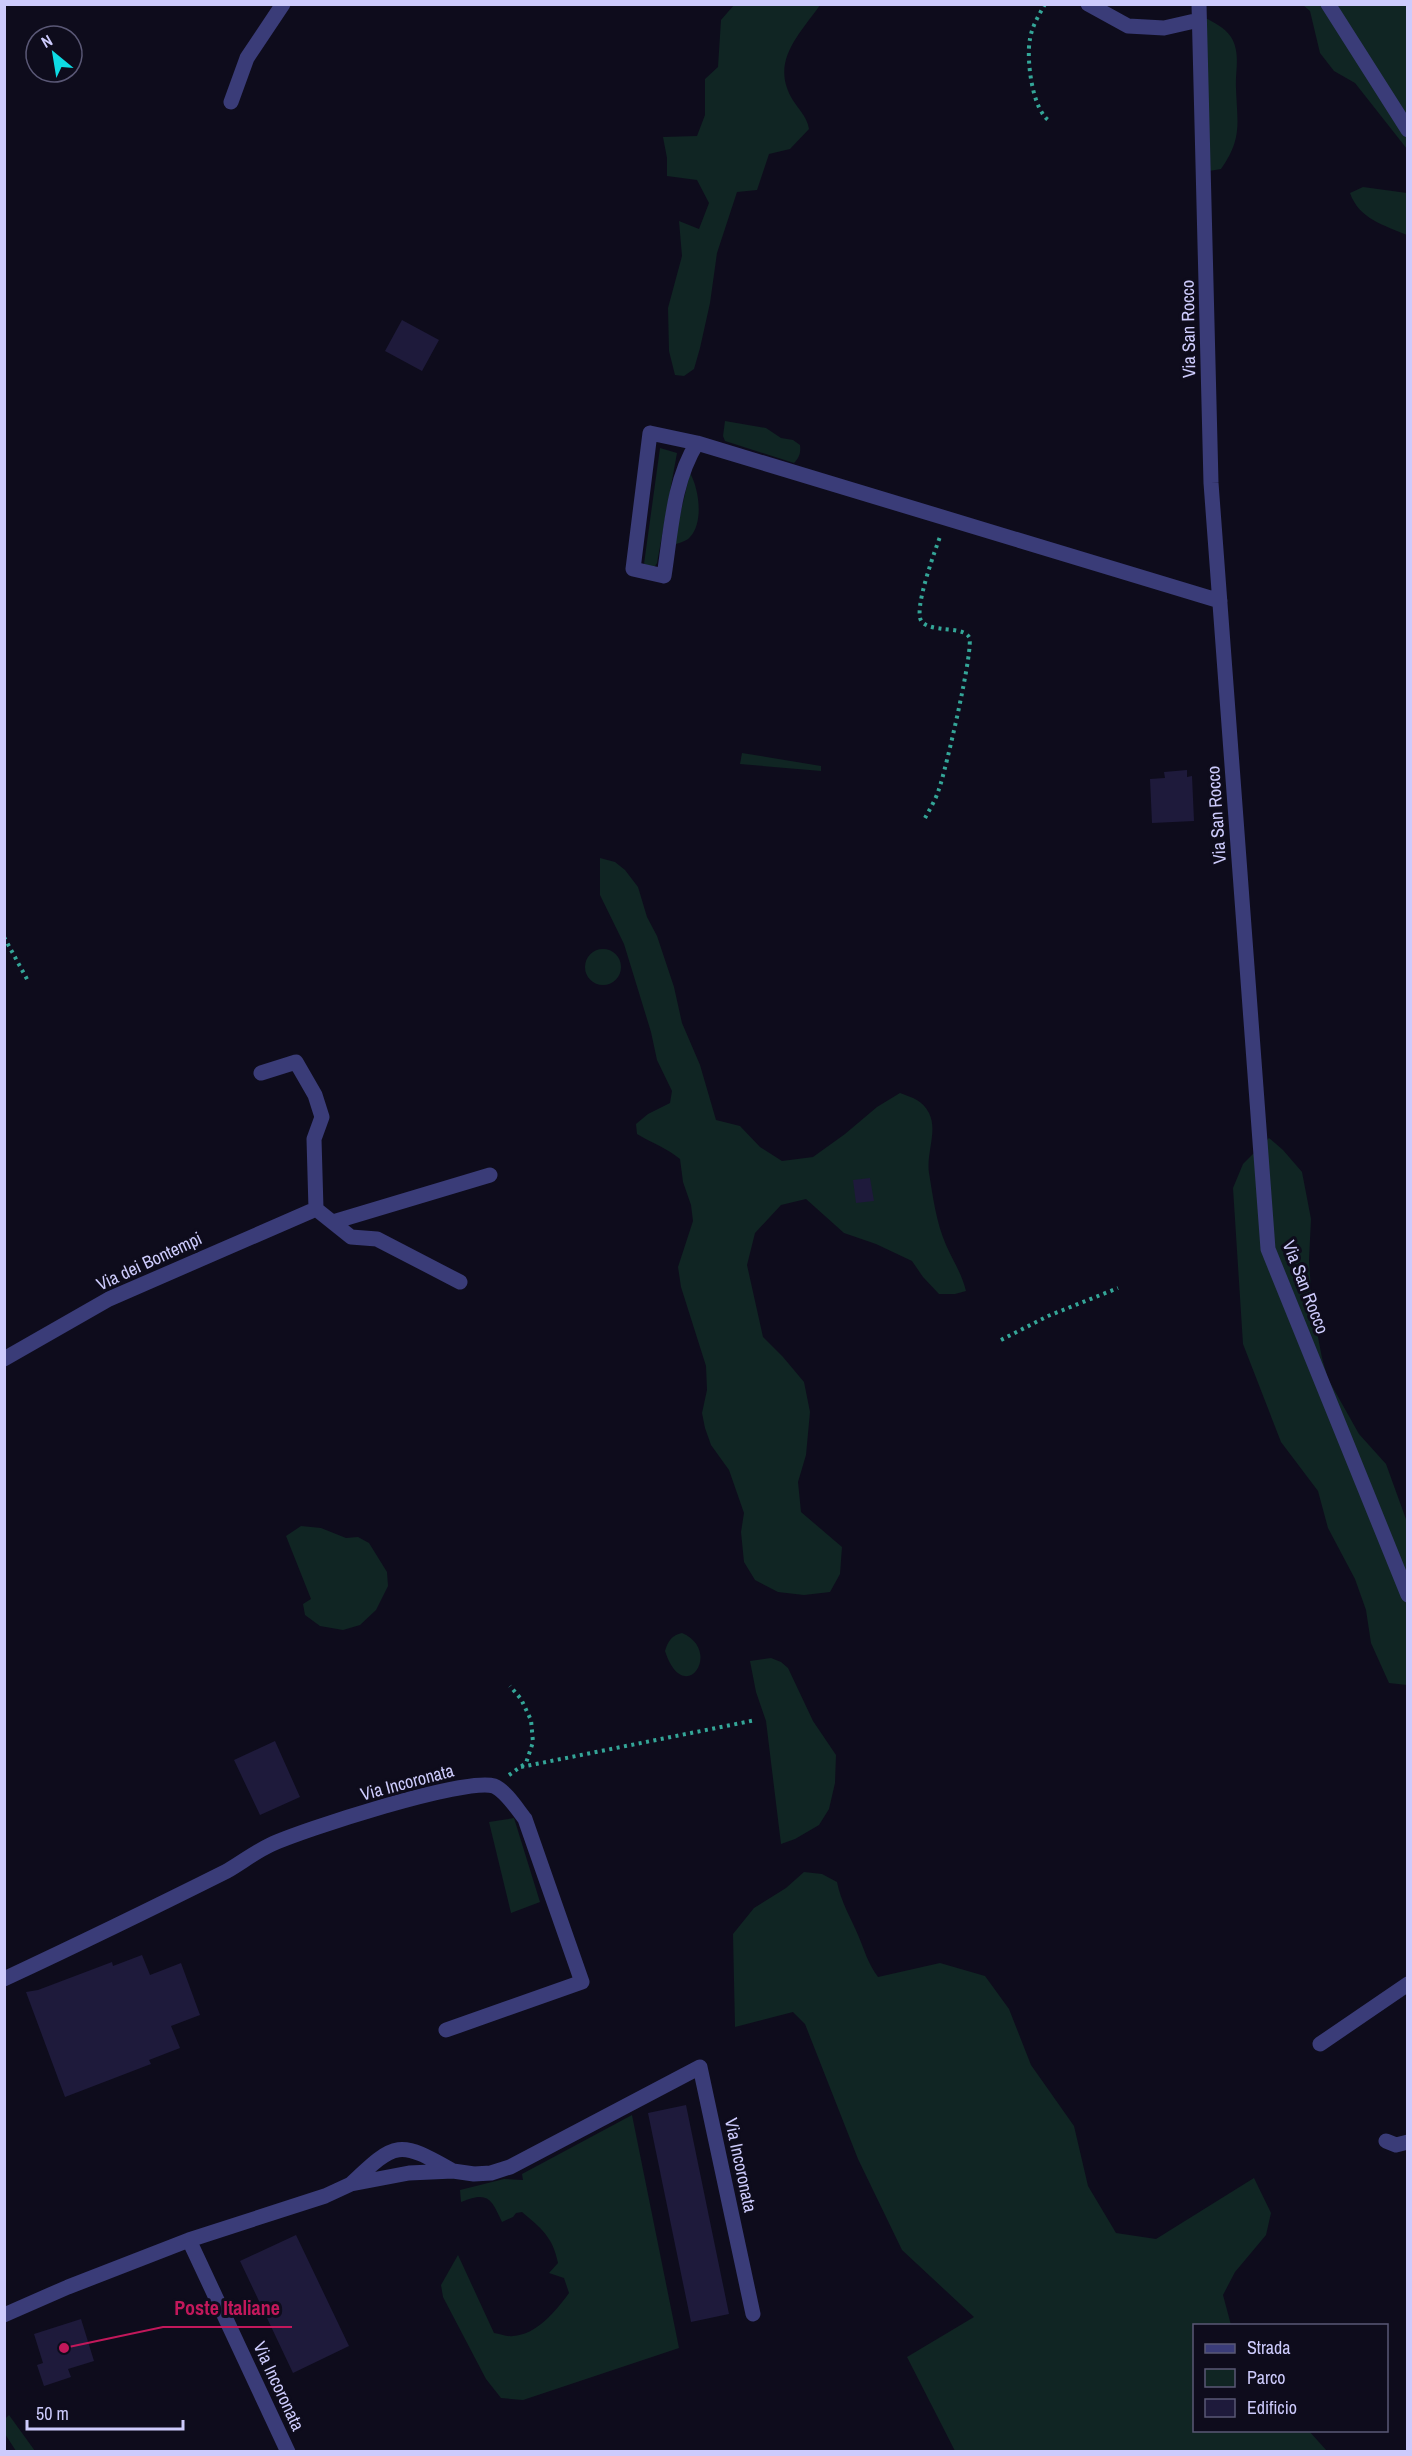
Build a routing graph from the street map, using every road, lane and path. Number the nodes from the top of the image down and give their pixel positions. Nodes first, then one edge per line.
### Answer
1 (283, 4) edge
2 (1045, 4) edge
3 (1088, 4) edge
4 (1328, 4) edge
5 (1199, 12) edge
6 (231, 102) dead end
7 (1050, 122) dead end
8 (1407, 130) edge
9 (697, 443) junction
10 (945, 518) junction
11 (1220, 601) junction
12 (925, 818) dead end
13 (4, 937) edge
14 (28, 981) dead end
15 (261, 1073) dead end
16 (490, 1175) dead end
17 (316, 1209) junction
18 (333, 1222) junction
19 (460, 1282) dead end
20 (1118, 1288) dead end
21 (1001, 1340) dead end
22 (4, 1359) edge
23 (1407, 1595) edge
24 (510, 1686) dead end
25 (756, 1720) dead end
26 (521, 1767) junction
27 (494, 1786) junction
28 (4, 1978) edge
29 (1407, 1984) edge
30 (446, 2030) dead end
31 (1320, 2044) dead end
32 (1386, 2141) dead end
33 (1407, 2142) edge
34 (453, 2171) junction
35 (351, 2184) junction
36 (189, 2240) junction
37 (753, 2314) dead end
38 (4, 2315) edge
39 (288, 2451) edge

1 - 6 street
2 - 7 path
3 - 5 street
4 - 8 street
5 - 11 street, Via San Rocco
9 - 9 street
9 - 10 street
10 - 11 street
10 - 12 path
11 - 23 street, Via San Rocco
13 - 14 path
15 - 17 street
16 - 18 street
17 - 18 street
17 - 22 street, Via dei Bontempi
18 - 19 street
20 - 21 path
24 - 26 path
25 - 26 path
26 - 27 path
27 - 28 street, Via Incoronata
27 - 30 street
29 - 31 street
32 - 33 street
34 - 35 street, Via Incoronata
34 - 35 street
34 - 37 street, Via Incoronata
35 - 36 street, Via Incoronata
36 - 38 street, Via Incoronata
36 - 39 street, Via Incoronata

